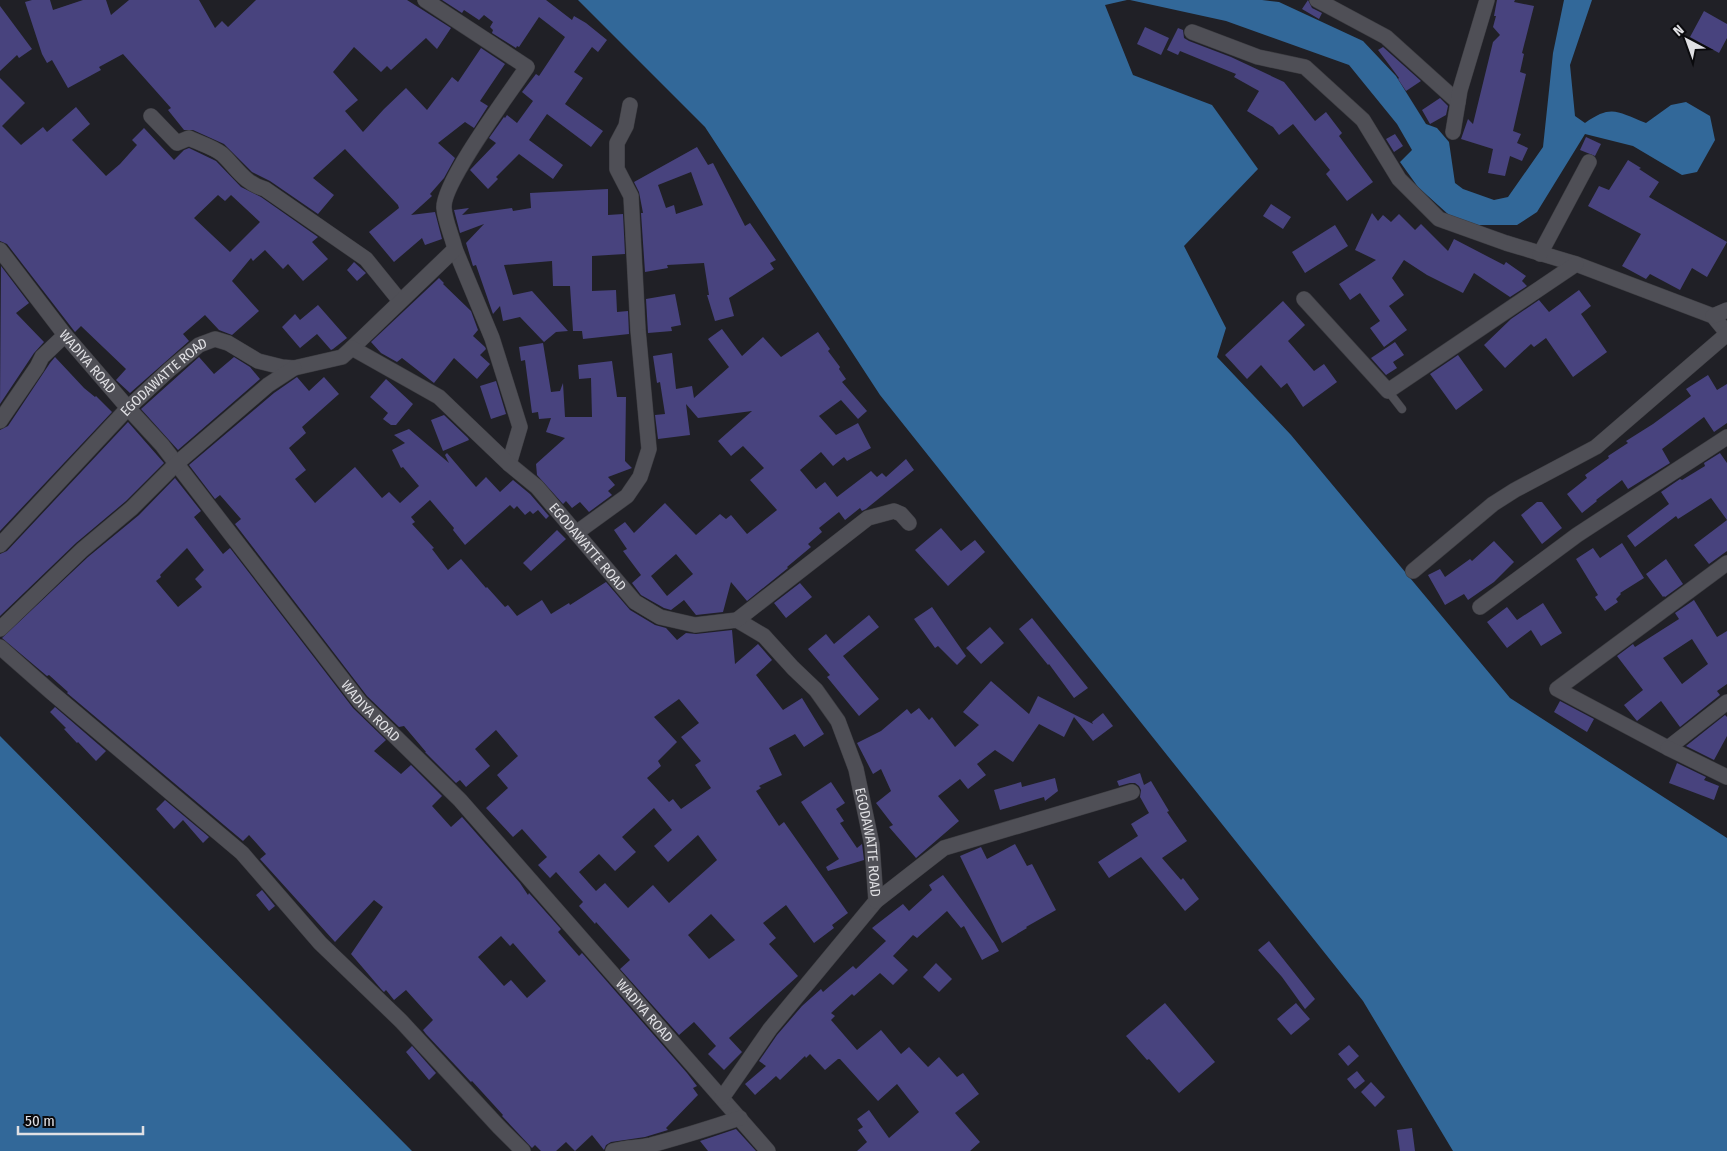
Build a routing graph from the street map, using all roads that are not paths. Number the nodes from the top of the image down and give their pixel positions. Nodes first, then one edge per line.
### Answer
1 (425, 0) edge
2 (1318, 0) edge
3 (1487, 0) edge
4 (1192, 32) dead end
5 (1459, 96) junction
6 (630, 105) dead end
7 (152, 116) dead end
8 (1453, 132) dead end
9 (1589, 162) dead end
10 (455, 248) junction
11 (0, 250) edge
12 (1540, 254) junction
13 (1576, 264) junction
14 (1304, 299) dead end
15 (400, 301) junction
16 (1727, 310) edge
17 (1713, 316) junction
18 (1727, 334) edge
19 (65, 335) junction
20 (352, 348) junction
21 (294, 368) junction
22 (1388, 391) junction
23 (128, 408) junction
24 (1402, 409) dead end
25 (0, 421) edge
26 (1727, 437) edge
27 (176, 464) junction
28 (509, 464) junction
29 (909, 523) dead end
30 (576, 533) junction
31 (0, 545) edge
32 (1727, 563) edge
33 (1413, 571) dead end
34 (1480, 607) dead end
35 (737, 620) junction
36 (0, 629) edge
37 (0, 647) edge
38 (1727, 702) edge
39 (1668, 748) junction
40 (1727, 777) edge
41 (1132, 792) dead end
42 (876, 902) junction
43 (722, 1098) junction
44 (740, 1118) junction
45 (523, 1151) edge
46 (613, 1151) edge
47 (768, 1151) edge

1 - 10 street
2 - 5 street
3 - 5 street
4 - 12 street
5 - 8 street
6 - 30 street
7 - 15 street
9 - 12 street
10 - 15 street
10 - 28 street
11 - 19 street, WADIYA ROAD
12 - 13 street
13 - 17 street
13 - 22 street
14 - 22 street
15 - 20 street
16 - 17 street
17 - 18 street
18 - 33 street
19 - 23 street, WADIYA ROAD
19 - 25 street
20 - 21 street, EGODAWATTE ROAD
20 - 28 street, EGODAWATTE ROAD
21 - 23 street, EGODAWATTE ROAD
21 - 27 street
22 - 24 lane
23 - 27 street, WADIYA ROAD
23 - 31 street, EGODAWATTE ROAD
26 - 34 street
27 - 36 street
27 - 43 street, WADIYA ROAD
28 - 30 street, EGODAWATTE ROAD
29 - 35 street
30 - 35 street, EGODAWATTE ROAD
32 - 39 street
35 - 42 street, EGODAWATTE ROAD
37 - 45 street
38 - 39 street
39 - 40 street
41 - 42 street
42 - 43 street, EGODAWATTE ROAD
43 - 44 street, WADIYA ROAD
44 - 46 street
44 - 47 street, WADIYA ROAD

